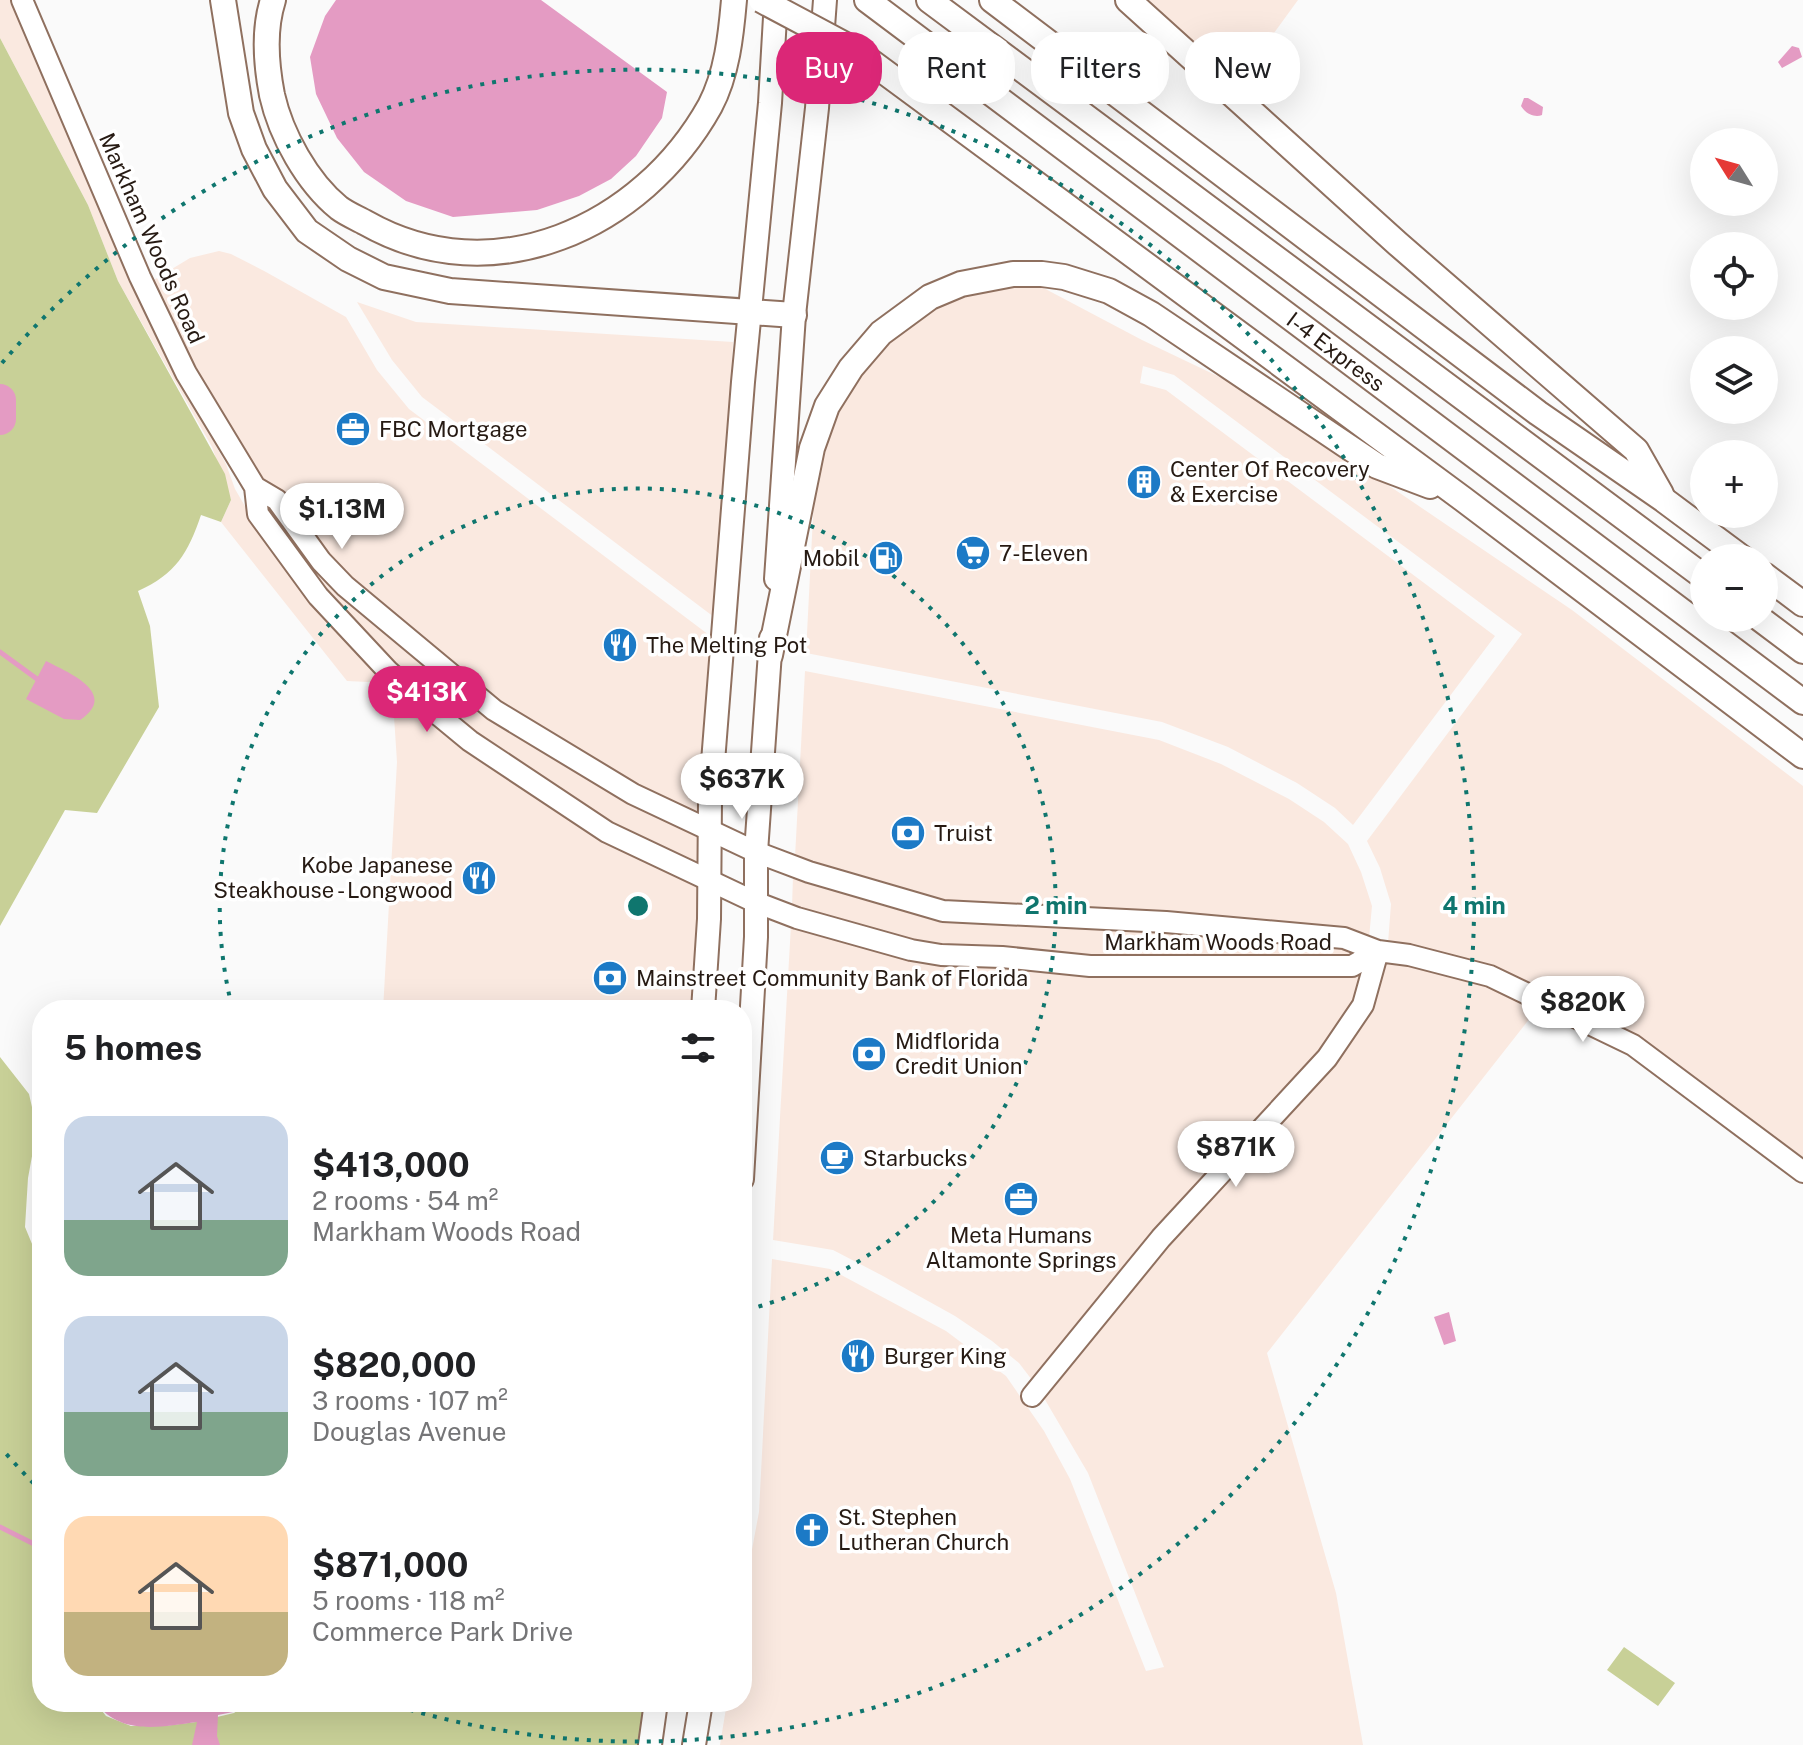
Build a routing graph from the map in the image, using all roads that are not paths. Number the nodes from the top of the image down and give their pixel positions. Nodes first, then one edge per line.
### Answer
1 (22, 0) edge
2 (223, 0) edge
3 (273, 0) edge
4 (734, 0) edge
5 (761, 0) edge
6 (776, 0) edge
7 (790, 0) edge
8 (825, 0) edge
9 (867, 0) edge
10 (929, 0) edge
11 (992, 0) edge
12 (1128, 0) edge
13 (821, 32) edge
14 (832, 32) edge
15 (882, 70) edge
16 (750, 312) junction
17 (794, 315) junction
18 (255, 487) junction
19 (1463, 499) junction
20 (1664, 500) junction
21 (1723, 544) edge
22 (1690, 567) edge
23 (1778, 585) edge
24 (1803, 604) edge
25 (1778, 632) edge
26 (1803, 651) edge
27 (770, 655) junction
28 (1803, 702) edge
29 (1803, 756) edge
30 (708, 829) junction
31 (756, 852) junction
32 (708, 880) junction
33 (755, 902) junction
34 (1378, 951) junction
35 (704, 1000) edge
36 (752, 1006) edge
37 (1803, 1172) edge
38 (1032, 1396) dead end
39 (655, 1712) edge
40 (699, 1712) edge
41 (650, 1745) edge
42 (694, 1745) edge

1 - 18 main road, Markham Woods Road
2 - 16 highway
3 - 4 highway
5 - 13 highway, bridge
6 - 16 main road
7 - 14 highway, bridge
8 - 17 main road
9 - 28 highway, I-4 Express
10 - 22 highway, I-4 Express
11 - 20 highway
12 - 20 highway
15 - 19 highway
16 - 17 highway
16 - 30 main road
17 - 27 main road
18 - 30 main road, Markham Woods Road
18 - 32 main road, Markham Woods Road
19 - 27 highway
19 - 29 highway
20 - 21 highway
23 - 24 highway
25 - 26 highway
27 - 31 main road
30 - 31 main road, Markham Woods Road
30 - 32 main road
31 - 33 main road
31 - 34 main road, Markham Woods Road
32 - 33 main road, Markham Woods Road
32 - 35 main road
33 - 34 main road, Markham Woods Road
33 - 36 main road
34 - 37 main road
34 - 38 main road
39 - 41 main road
40 - 42 main road

